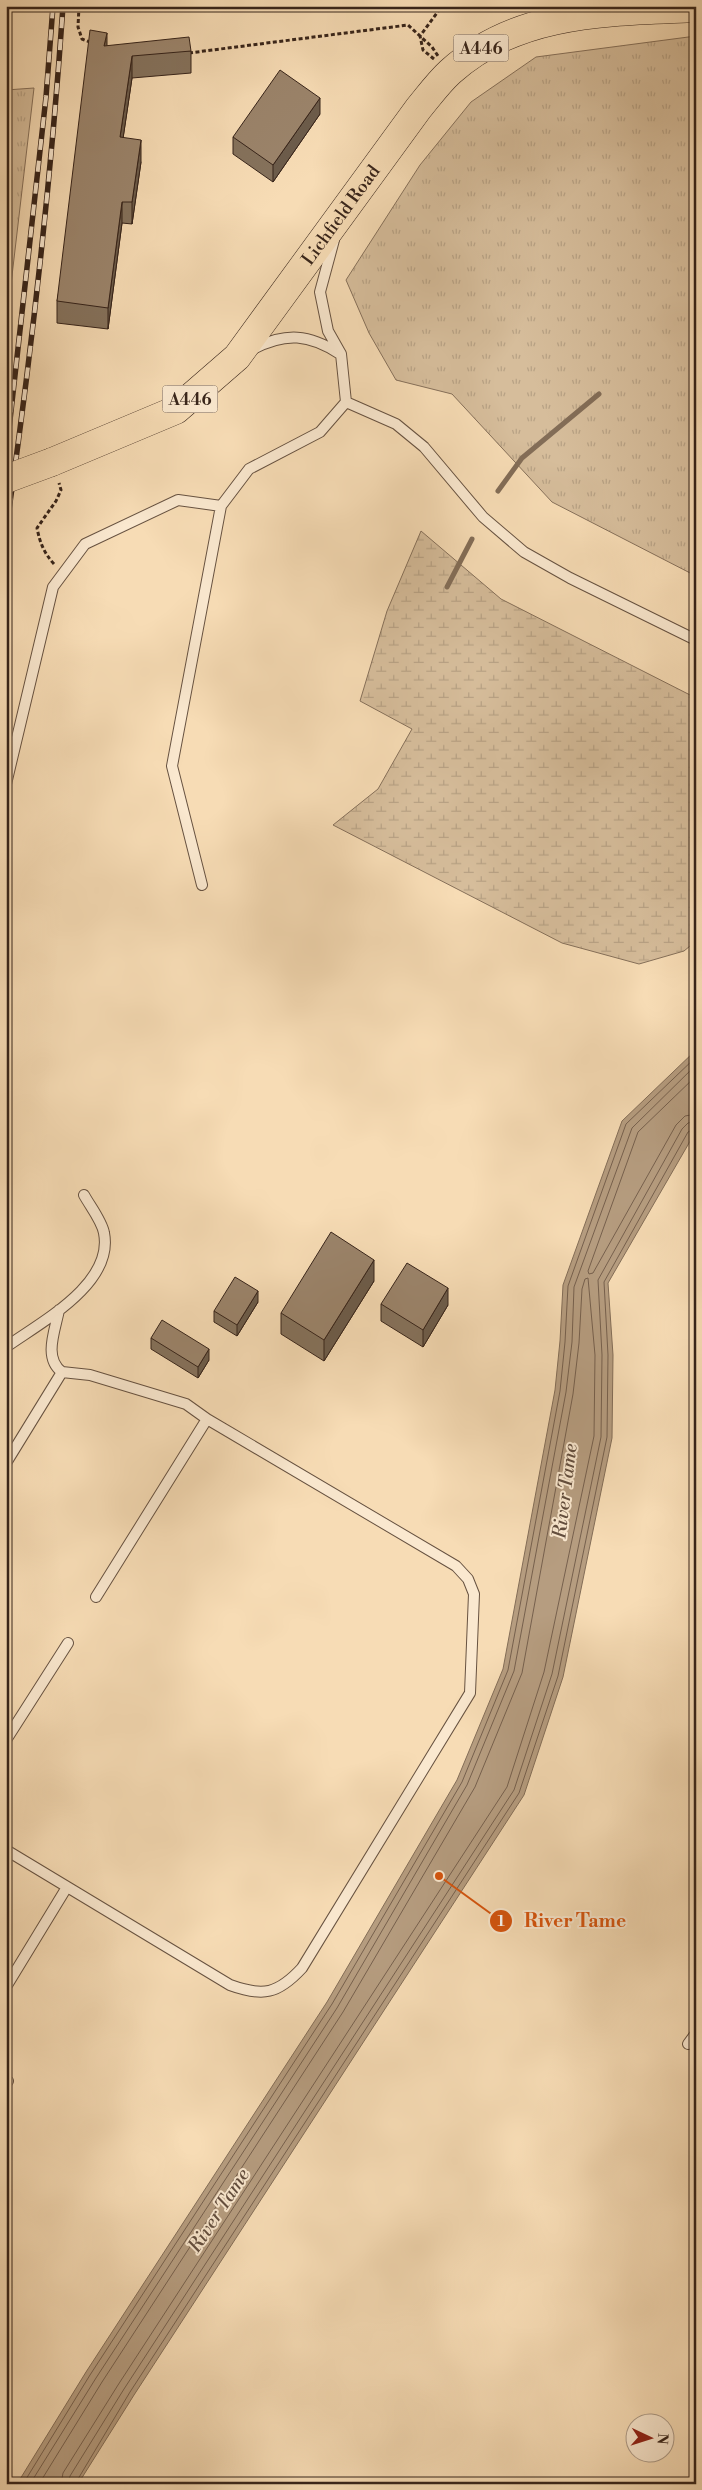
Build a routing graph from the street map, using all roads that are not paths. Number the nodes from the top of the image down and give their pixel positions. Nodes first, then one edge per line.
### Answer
1 (696, 8) edge
2 (340, 216) junction
3 (341, 354) junction
4 (237, 357) junction
5 (346, 402) junction
6 (6, 479) edge
7 (221, 506) junction
8 (696, 640) edge
9 (6, 784) edge
10 (202, 885) dead end
11 (84, 1195) dead end
12 (58, 1310) junction
13 (6, 1347) edge
14 (62, 1372) junction
15 (207, 1419) junction
16 (6, 1463) edge
17 (96, 1597) dead end
18 (68, 1643) dead end
19 (6, 1740) edge
20 (6, 1850) edge
21 (67, 1887) junction
22 (6, 1987) edge
23 (696, 2032) edge
24 (688, 2044) dead end

1 - 2 highway, Lichfield Road / A446
2 - 3 lane
2 - 4 highway, Lichfield Road / A446
3 - 4 lane
3 - 5 lane
4 - 6 highway, Lichfield Road / A446, bridge
5 - 7 lane
5 - 8 lane
7 - 9 lane
7 - 10 lane
11 - 12 lane
12 - 13 lane
12 - 14 lane
14 - 15 lane
14 - 16 lane
15 - 17 lane
15 - 21 lane
18 - 19 lane
20 - 21 lane
21 - 22 lane
23 - 24 lane

